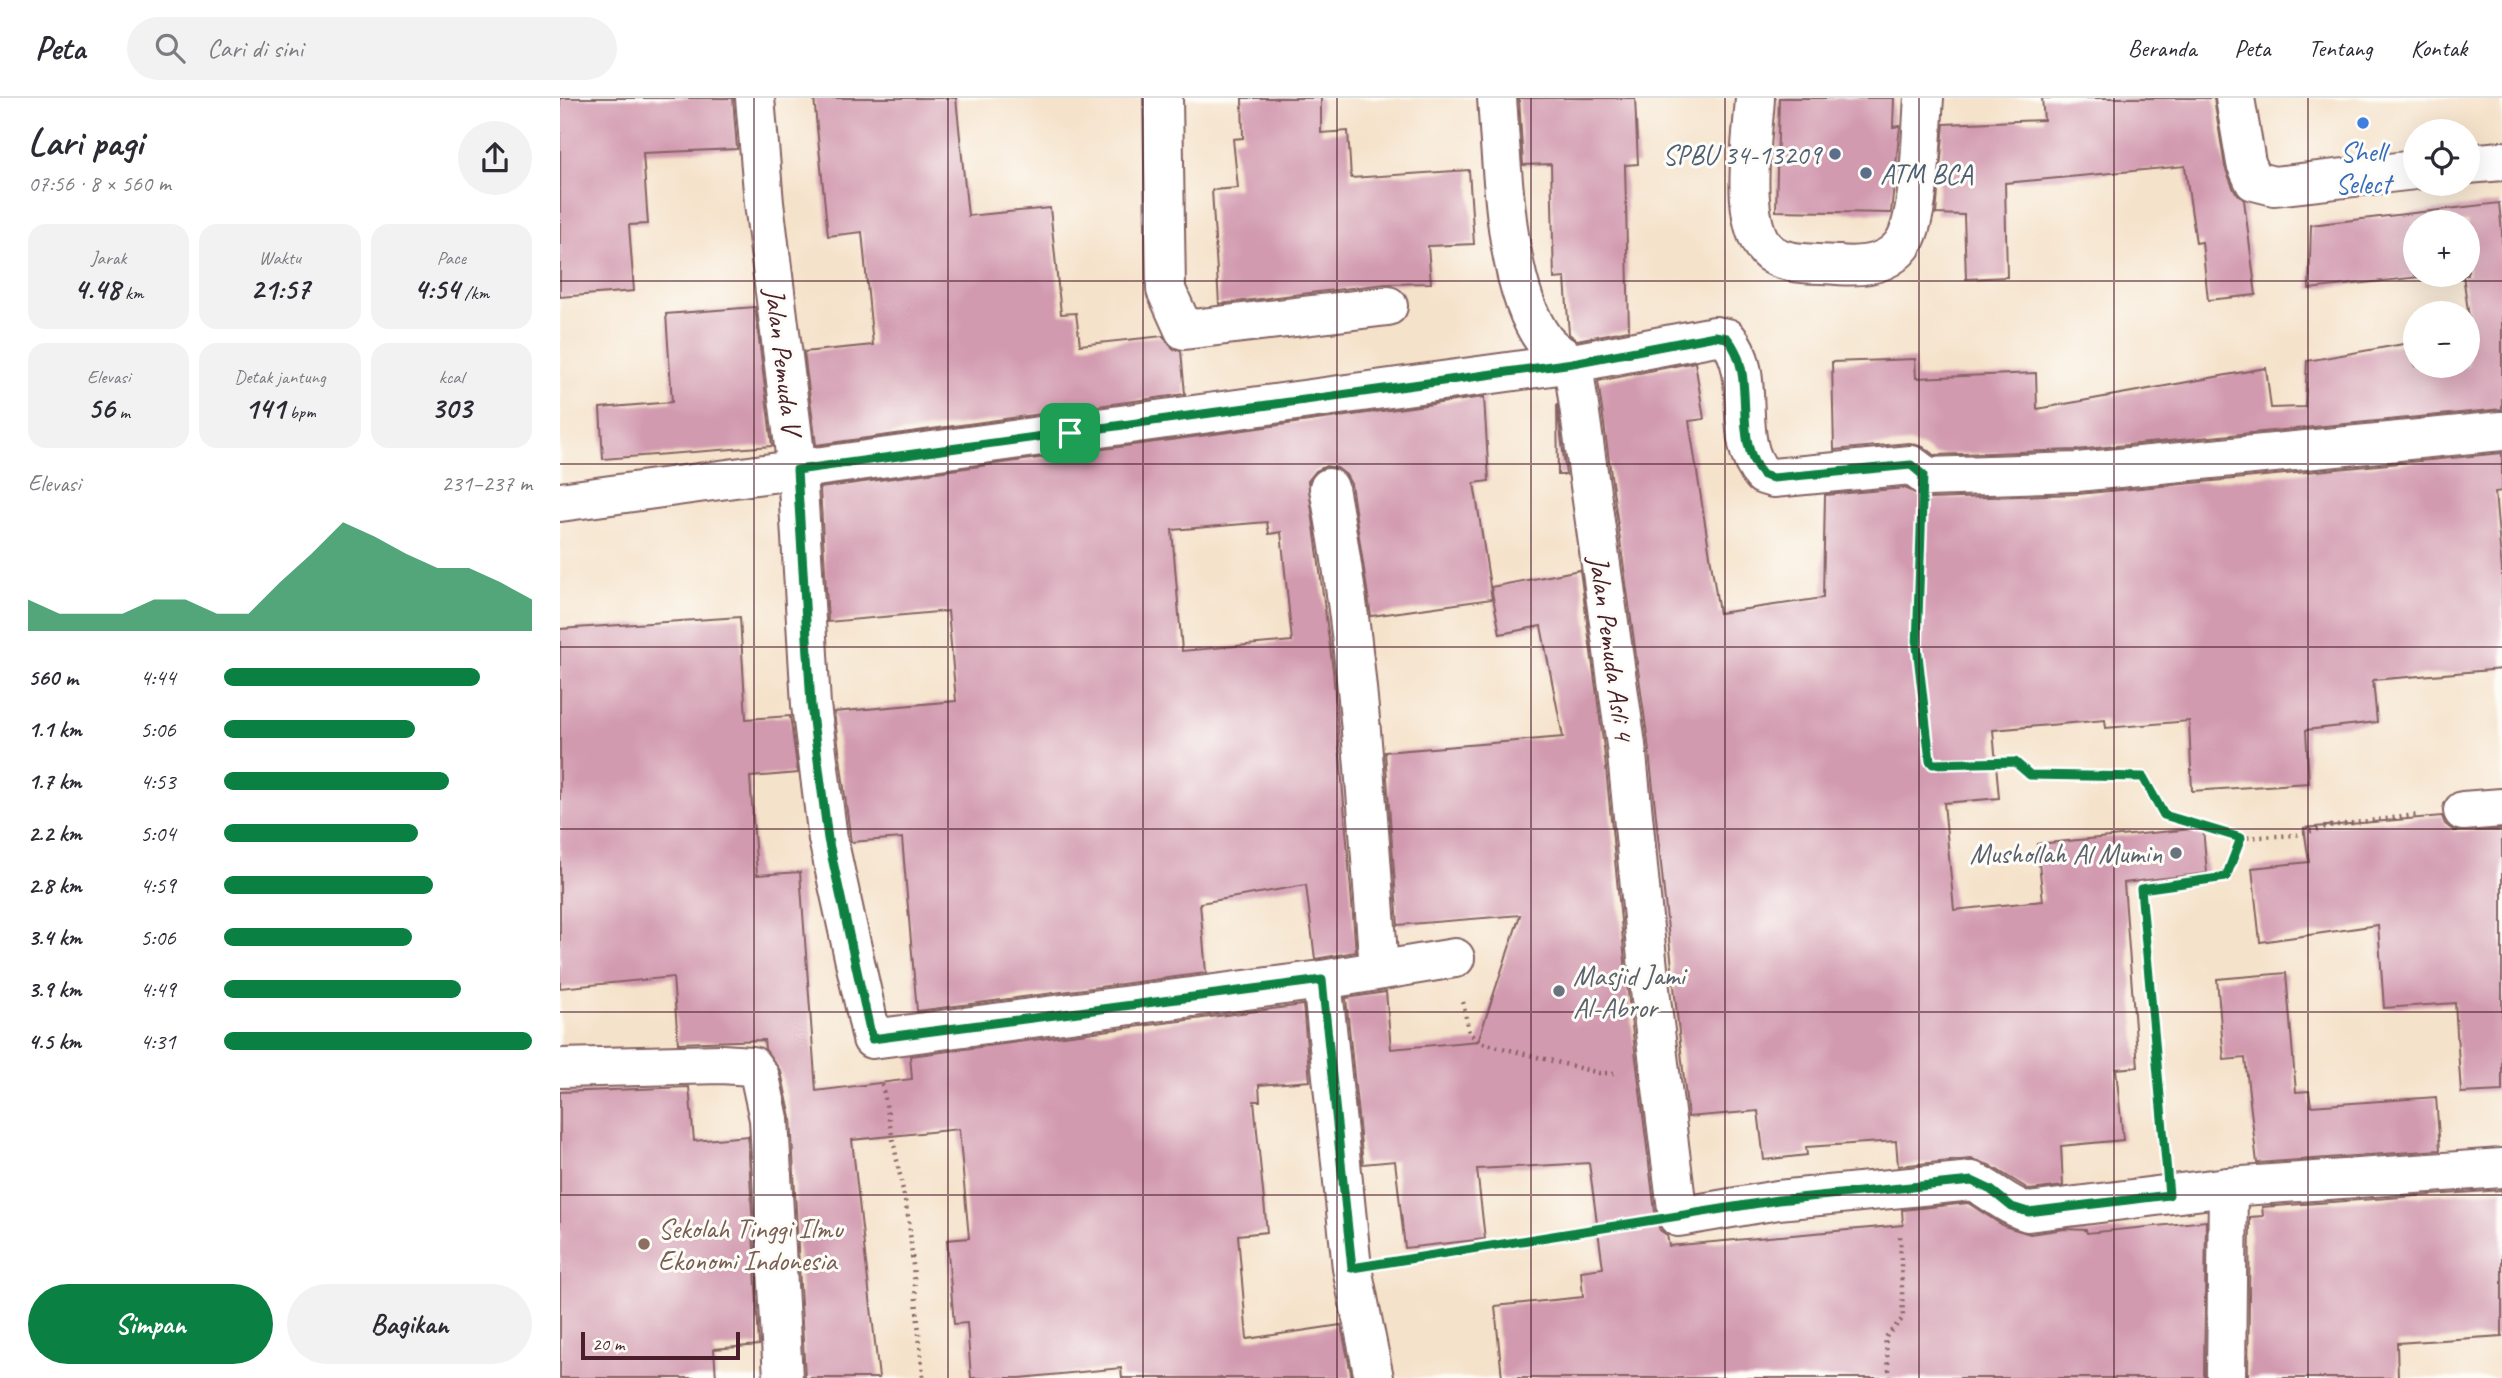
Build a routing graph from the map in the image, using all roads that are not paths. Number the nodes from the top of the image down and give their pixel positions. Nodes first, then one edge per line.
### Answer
1 (755, 98) edge
2 (1163, 98) edge
3 (1497, 98) edge
4 (1755, 98) edge
5 (1924, 98) edge
6 (2235, 98) edge
7 (2502, 160) edge
8 (2480, 163) edge
9 (2403, 171) edge
10 (1388, 306) dead end
11 (1573, 363) junction
12 (2502, 430) edge
13 (797, 470) junction
14 (1329, 488) dead end
15 (560, 502) edge
16 (2502, 808) edge
17 (2463, 811) road end
18 (1455, 958) road end
19 (1379, 969) junction
20 (1322, 980) junction
21 (560, 1068) edge
22 (2502, 1168) edge
23 (2228, 1187) junction
24 (783, 1378) edge
25 (1374, 1378) edge
26 (2227, 1378) edge

1 - 13 street, Jalan Pemuda V
2 - 10 street
3 - 11 street
4 - 5 street
6 - 9 street
7 - 8 street
11 - 12 street
11 - 13 street
11 - 23 street, Jalan Pemuda Asli 4
13 - 15 street
13 - 20 street, Jalan Pemuda V
14 - 19 street
16 - 17 street
18 - 19 street
19 - 20 street
20 - 25 street
21 - 24 street
22 - 23 street
23 - 26 street

